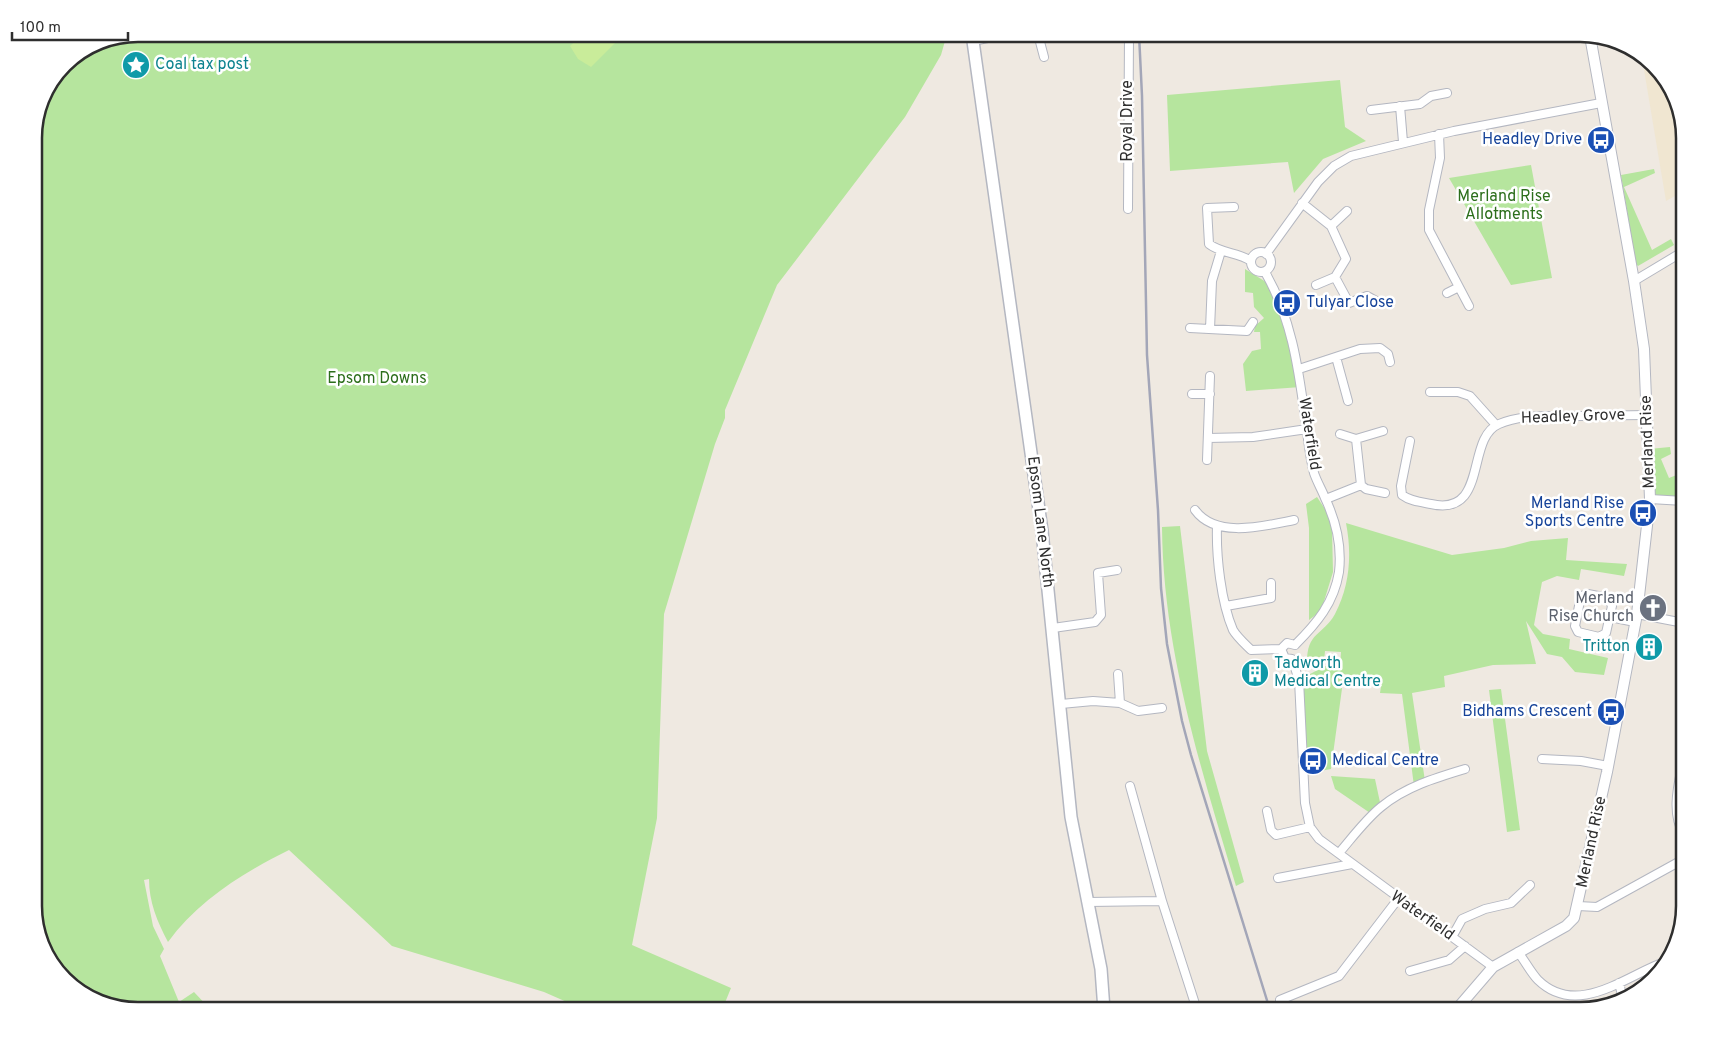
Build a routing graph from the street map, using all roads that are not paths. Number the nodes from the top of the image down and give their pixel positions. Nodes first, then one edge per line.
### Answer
1 (974, 42) edge
2 (1040, 42) edge
3 (1129, 42) edge
4 (1591, 43) edge
5 (1044, 57) dead end
6 (1447, 93) dead end
7 (1602, 103) junction
8 (1400, 106) junction
9 (1371, 110) dead end
10 (1439, 134) junction
11 (1403, 142) junction
12 (1302, 203) junction
13 (1234, 207) dead end
14 (1128, 208) dead end
15 (1346, 211) dead end
16 (1331, 226) junction
17 (1221, 251) junction
18 (1266, 254) junction
19 (1675, 256) edge
20 (1251, 261) junction
21 (1265, 272) junction
22 (1335, 277) junction
23 (1634, 282) junction
24 (1316, 285) dead end
25 (1459, 287) junction
26 (1447, 292) dead end
27 (1378, 302) dead end
28 (1469, 306) dead end
29 (1253, 322) dead end
30 (1190, 328) dead end
31 (1210, 329) junction
32 (1336, 357) junction
33 (1390, 362) dead end
34 (1299, 369) junction
35 (1210, 376) dead end
36 (1430, 392) dead end
37 (1192, 394) dead end
38 (1210, 394) junction
39 (1348, 401) dead end
40 (1648, 415) junction
41 (1496, 425) junction
42 (1307, 429) junction
43 (1383, 431) dead end
44 (1340, 434) dead end
45 (1208, 438) junction
46 (1356, 439) junction
47 (1410, 441) dead end
48 (1208, 460) dead end
49 (1361, 485) junction
50 (1385, 493) dead end
51 (1326, 499) junction
52 (1650, 499) junction
53 (1675, 500) edge
54 (1195, 510) dead end
55 (1294, 520) dead end
56 (1217, 526) junction
57 (1118, 570) dead end
58 (1272, 584) dead end
59 (1226, 606) junction
60 (1610, 617) junction
61 (1636, 618) junction
62 (1676, 622) edge
63 (1053, 628) junction
64 (1295, 645) junction
65 (1281, 649) junction
66 (1292, 659) junction
67 (1118, 674) dead end
68 (1120, 703) junction
69 (1061, 704) junction
70 (1162, 708) dead end
71 (1542, 759) dead end
72 (1608, 766) junction
73 (1464, 769) dead end
74 (1130, 786) dead end
75 (1676, 802) edge
76 (1267, 811) dead end
77 (1676, 816) edge
78 (1310, 827) junction
79 (1339, 853) junction
80 (1676, 863) edge
81 (1352, 864) junction
82 (1278, 878) dead end
83 (1530, 885) dead end
84 (1398, 899) junction
85 (1162, 901) junction
86 (1088, 902) junction
87 (1578, 906) junction
88 (1452, 937) junction
89 (1465, 946) junction
90 (1518, 952) junction
91 (1493, 967) junction
92 (1652, 968) edge
93 (1410, 971) dead end
94 (1619, 983) junction
95 (1621, 992) edge
96 (1280, 1000) dead end
97 (1103, 1002) edge
98 (1194, 1002) edge
99 (1463, 1002) edge

1 - 63 main road, Epsom Lane North
2 - 5 street
3 - 14 street, Royal Drive
4 - 7 street, Merland Rise
6 - 8 street
7 - 10 street
7 - 23 street, Merland Rise
8 - 9 street
8 - 11 street
10 - 11 street
10 - 25 street
11 - 12 street
12 - 16 street
12 - 18 street
13 - 17 street
15 - 16 street
16 - 22 street
17 - 20 street
17 - 31 street
18 - 20 street
18 - 21 street
19 - 23 street
20 - 21 street
21 - 34 street, Waterfield
22 - 24 street
22 - 27 street
23 - 40 street, Merland Rise
25 - 26 street
25 - 28 street
29 - 31 street
30 - 31 street
32 - 33 street
32 - 34 street
32 - 39 street
34 - 42 street, Waterfield
35 - 38 street
36 - 41 street
37 - 38 street
38 - 45 street
40 - 41 street, Headley Grove
40 - 52 street, Merland Rise
41 - 47 street
42 - 45 street
42 - 51 street, Waterfield
43 - 46 street
44 - 46 street
45 - 48 street
46 - 49 street
49 - 50 street
49 - 51 street
51 - 64 street, Waterfield
52 - 53 street
52 - 61 street, Merland Rise
54 - 56 street
55 - 56 street
56 - 59 street
57 - 63 street
58 - 59 street
59 - 65 street
60 - 60 street
60 - 61 street
61 - 62 street
61 - 72 street, Merland Rise
63 - 69 main road, Epsom Lane North
64 - 65 street
64 - 66 street
65 - 66 street
66 - 78 street
67 - 68 street
68 - 69 street
68 - 70 street
69 - 86 main road, Epsom Lane North
71 - 72 street
72 - 87 street, Merland Rise
73 - 79 street
74 - 85 street
75 - 77 street
76 - 78 street
78 - 79 street, Waterfield
79 - 81 street, Waterfield
80 - 87 street
81 - 82 street
81 - 84 street, Waterfield
83 - 88 street
84 - 88 street, Waterfield
84 - 96 street
85 - 86 street
85 - 98 street
86 - 97 main road, Epsom Lane North
87 - 90 street
88 - 89 street, Waterfield
89 - 91 street, Waterfield
89 - 93 street
90 - 91 street
90 - 94 street
91 - 99 street
92 - 94 street
94 - 95 street

